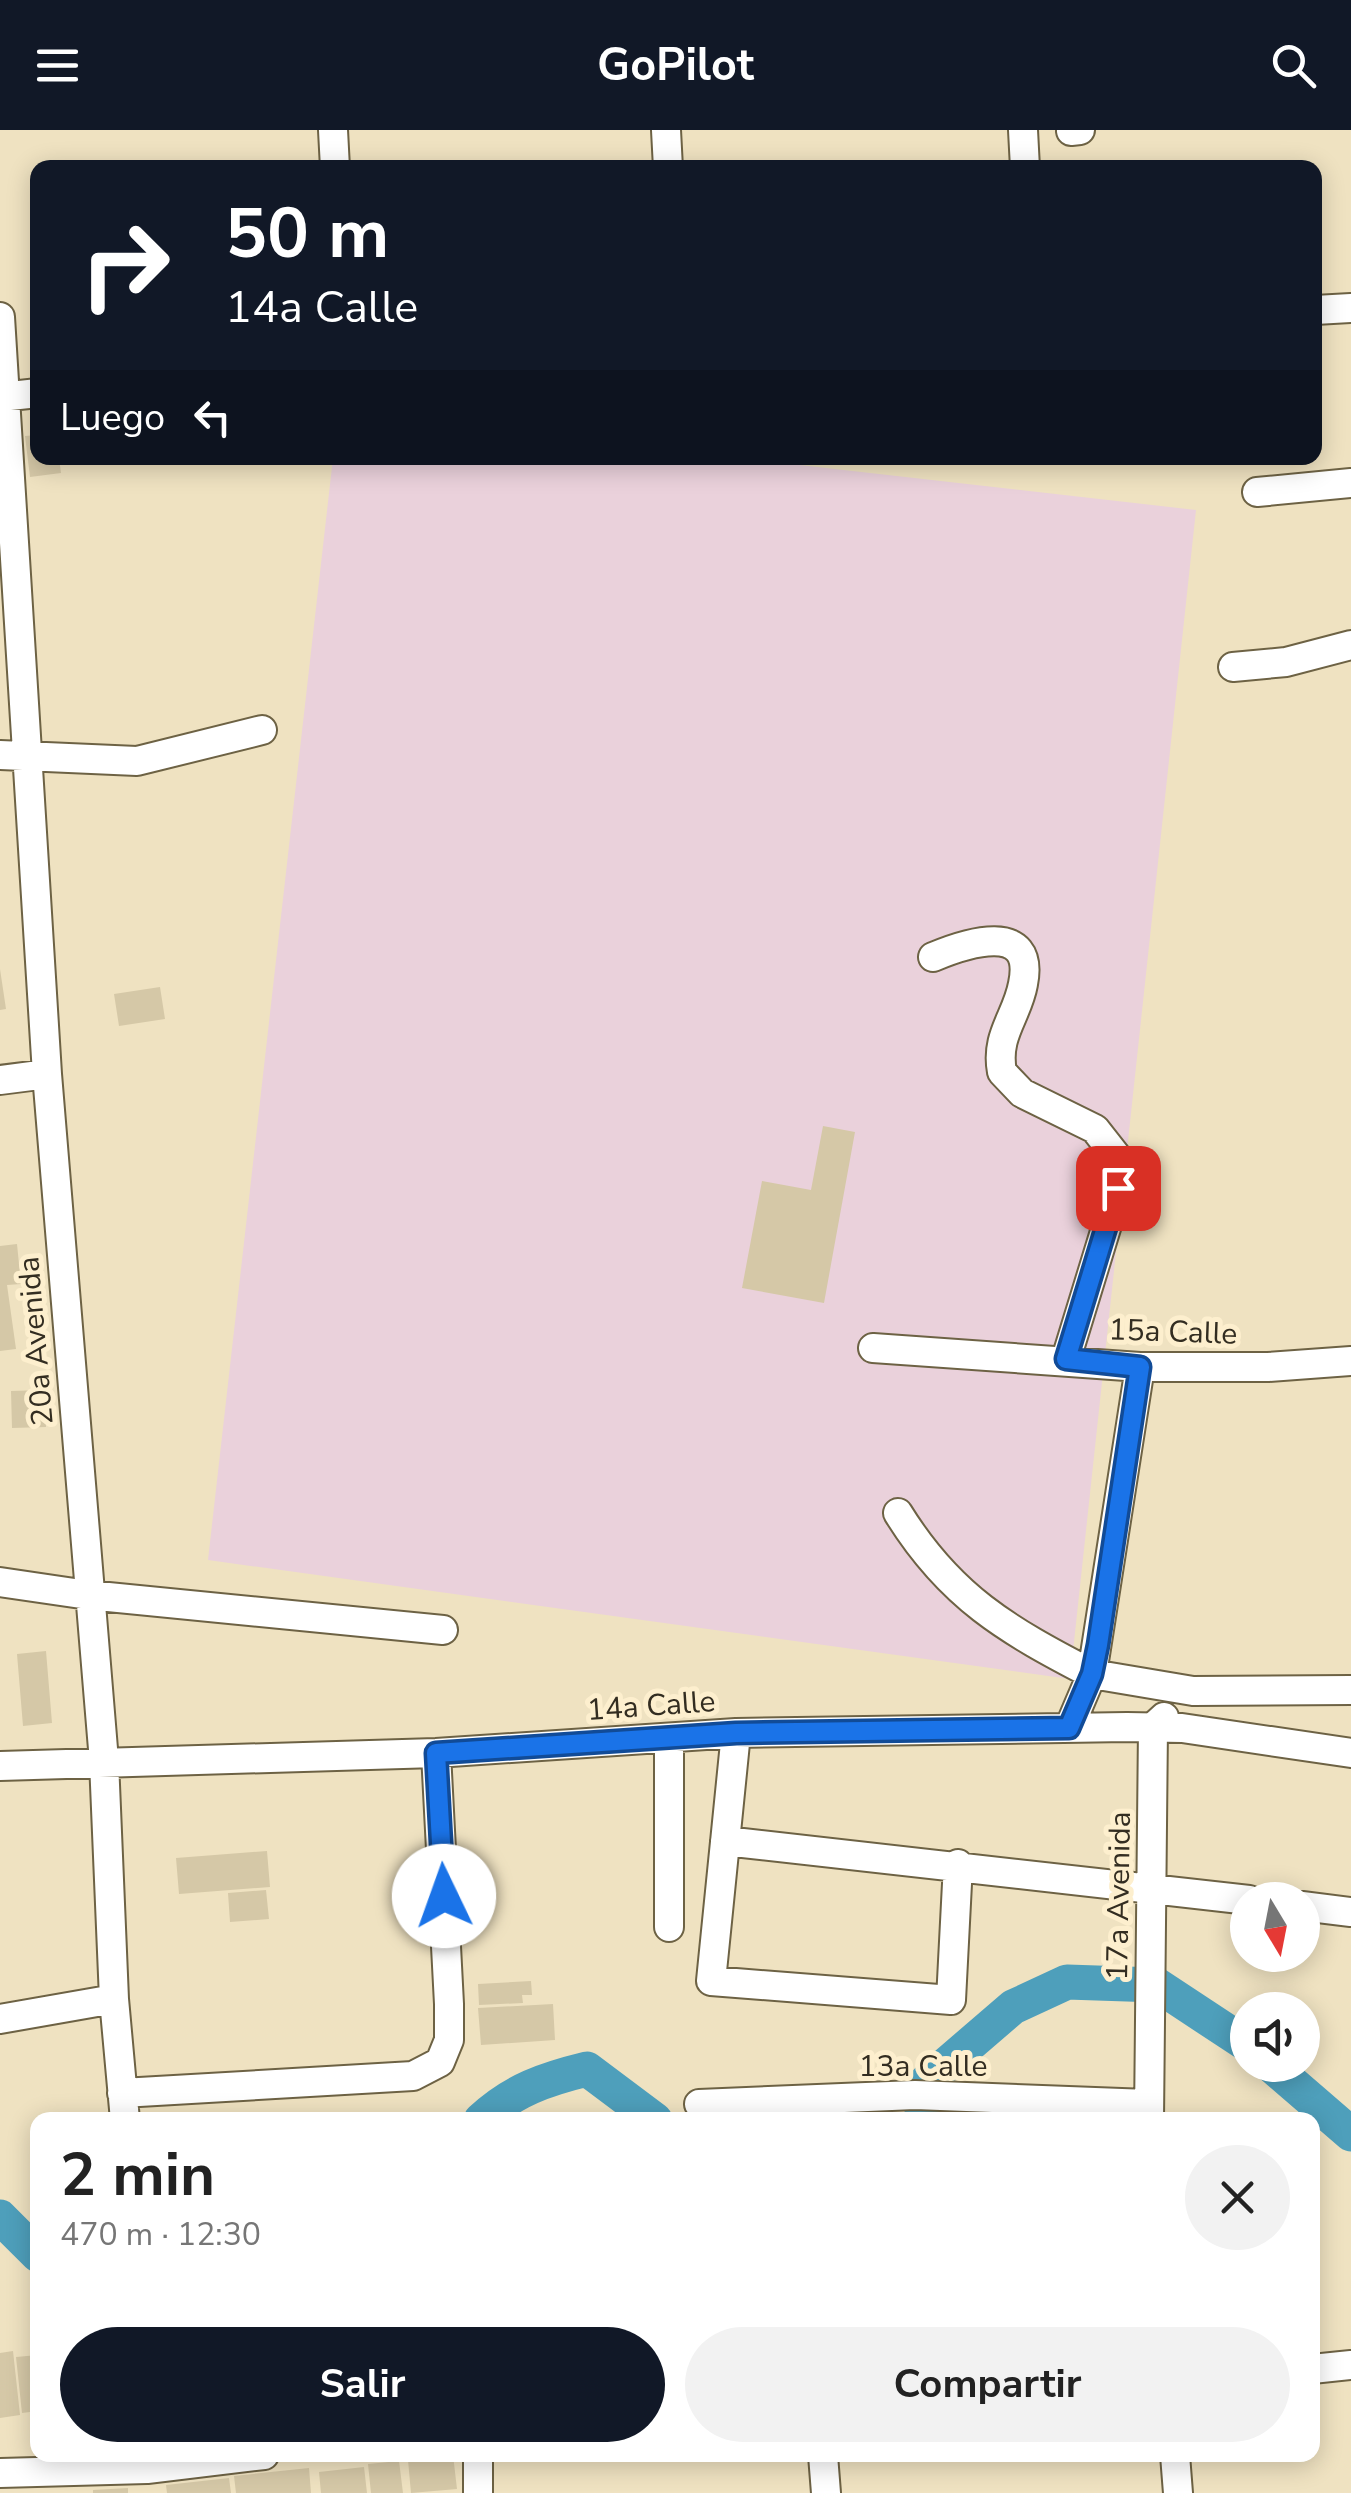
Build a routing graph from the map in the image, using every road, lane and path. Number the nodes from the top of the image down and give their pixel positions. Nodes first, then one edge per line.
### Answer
1 (332, 130) edge
2 (666, 130) edge
3 (1023, 130) edge
4 (1080, 130) edge
5 (1071, 131) edge
6 (334, 160) edge
7 (668, 160) edge
8 (1025, 160) edge
9 (1351, 308) edge
10 (1322, 310) edge
11 (0, 317) edge
12 (30, 394) edge
13 (4, 396) edge
14 (1351, 483) edge
15 (1257, 492) dead end
16 (1351, 645) edge
17 (1233, 666) dead end
18 (262, 730) dead end
19 (13, 754) edge
20 (933, 957) dead end
21 (47, 1074) junction
22 (0, 1080) edge
23 (873, 1348) dead end
24 (1066, 1359) junction
25 (1351, 1362) edge
26 (1140, 1367) junction
27 (898, 1514) dead end
28 (0, 1582) edge
29 (88, 1596) junction
30 (443, 1630) dead end
31 (1092, 1674) junction
32 (1351, 1690) edge
33 (1193, 1691) junction
34 (1295, 1693) junction
35 (1153, 1727) junction
36 (1069, 1728) junction
37 (736, 1733) junction
38 (1239, 1736) junction
39 (669, 1738) junction
40 (436, 1753) junction
41 (1351, 1753) edge
42 (104, 1762) junction
43 (0, 1766) edge
44 (725, 1841) junction
45 (958, 1864) junction
46 (1153, 1889) junction
47 (1230, 1898) edge
48 (1320, 1908) edge
49 (1351, 1912) edge
50 (669, 1927) dead end
51 (114, 1999) junction
52 (0, 2018) edge
53 (699, 2104) dead end
54 (123, 2106) edge
55 (806, 2111) edge
56 (1149, 2112) edge
57 (1351, 2366) edge
58 (1320, 2368) edge
59 (216, 2462) edge
60 (478, 2462) edge
61 (823, 2462) edge
62 (1176, 2462) edge
63 (148, 2472) edge
64 (0, 2473) edge
65 (478, 2493) edge
66 (826, 2493) edge
67 (1178, 2493) edge

1 - 6 street
2 - 7 street
3 - 8 street
4 - 5 street
9 - 10 street
11 - 13 street, 20a Avenida
12 - 13 street
13 - 19 street, 20a Avenida
14 - 15 street
16 - 17 street
18 - 19 street
19 - 21 street, 20a Avenida
20 - 24 street
21 - 22 street
21 - 29 street, 20a Avenida
23 - 24 street, 15a Calle
24 - 26 street, 15a Calle
25 - 26 street, 15a Calle
26 - 31 street
27 - 31 street
28 - 29 street
29 - 30 street
29 - 42 street, 20a Avenida
31 - 33 street
31 - 36 street
32 - 34 street
33 - 34 street
33 - 35 street
34 - 38 street
35 - 36 street, 14a Calle
35 - 38 street, 14a Calle
35 - 46 street, 17a Avenida
36 - 37 street, 14a Calle
37 - 39 street, 14a Calle
37 - 44 street
38 - 41 street, 14a Calle
39 - 40 street, 14a Calle
39 - 50 street
40 - 42 street, 14a Calle
40 - 54 street
42 - 43 street, 14a Calle
42 - 51 street, 20a Avenida
44 - 45 street
44 - 45 street
45 - 46 street
46 - 47 street
46 - 56 street, 17a Avenida
48 - 49 street
51 - 52 street
51 - 54 street, 20a Avenida
53 - 55 street, 13a Calle
55 - 56 street, 13a Calle
57 - 58 street
59 - 63 street
60 - 65 street
61 - 66 street
62 - 67 street
63 - 64 street

